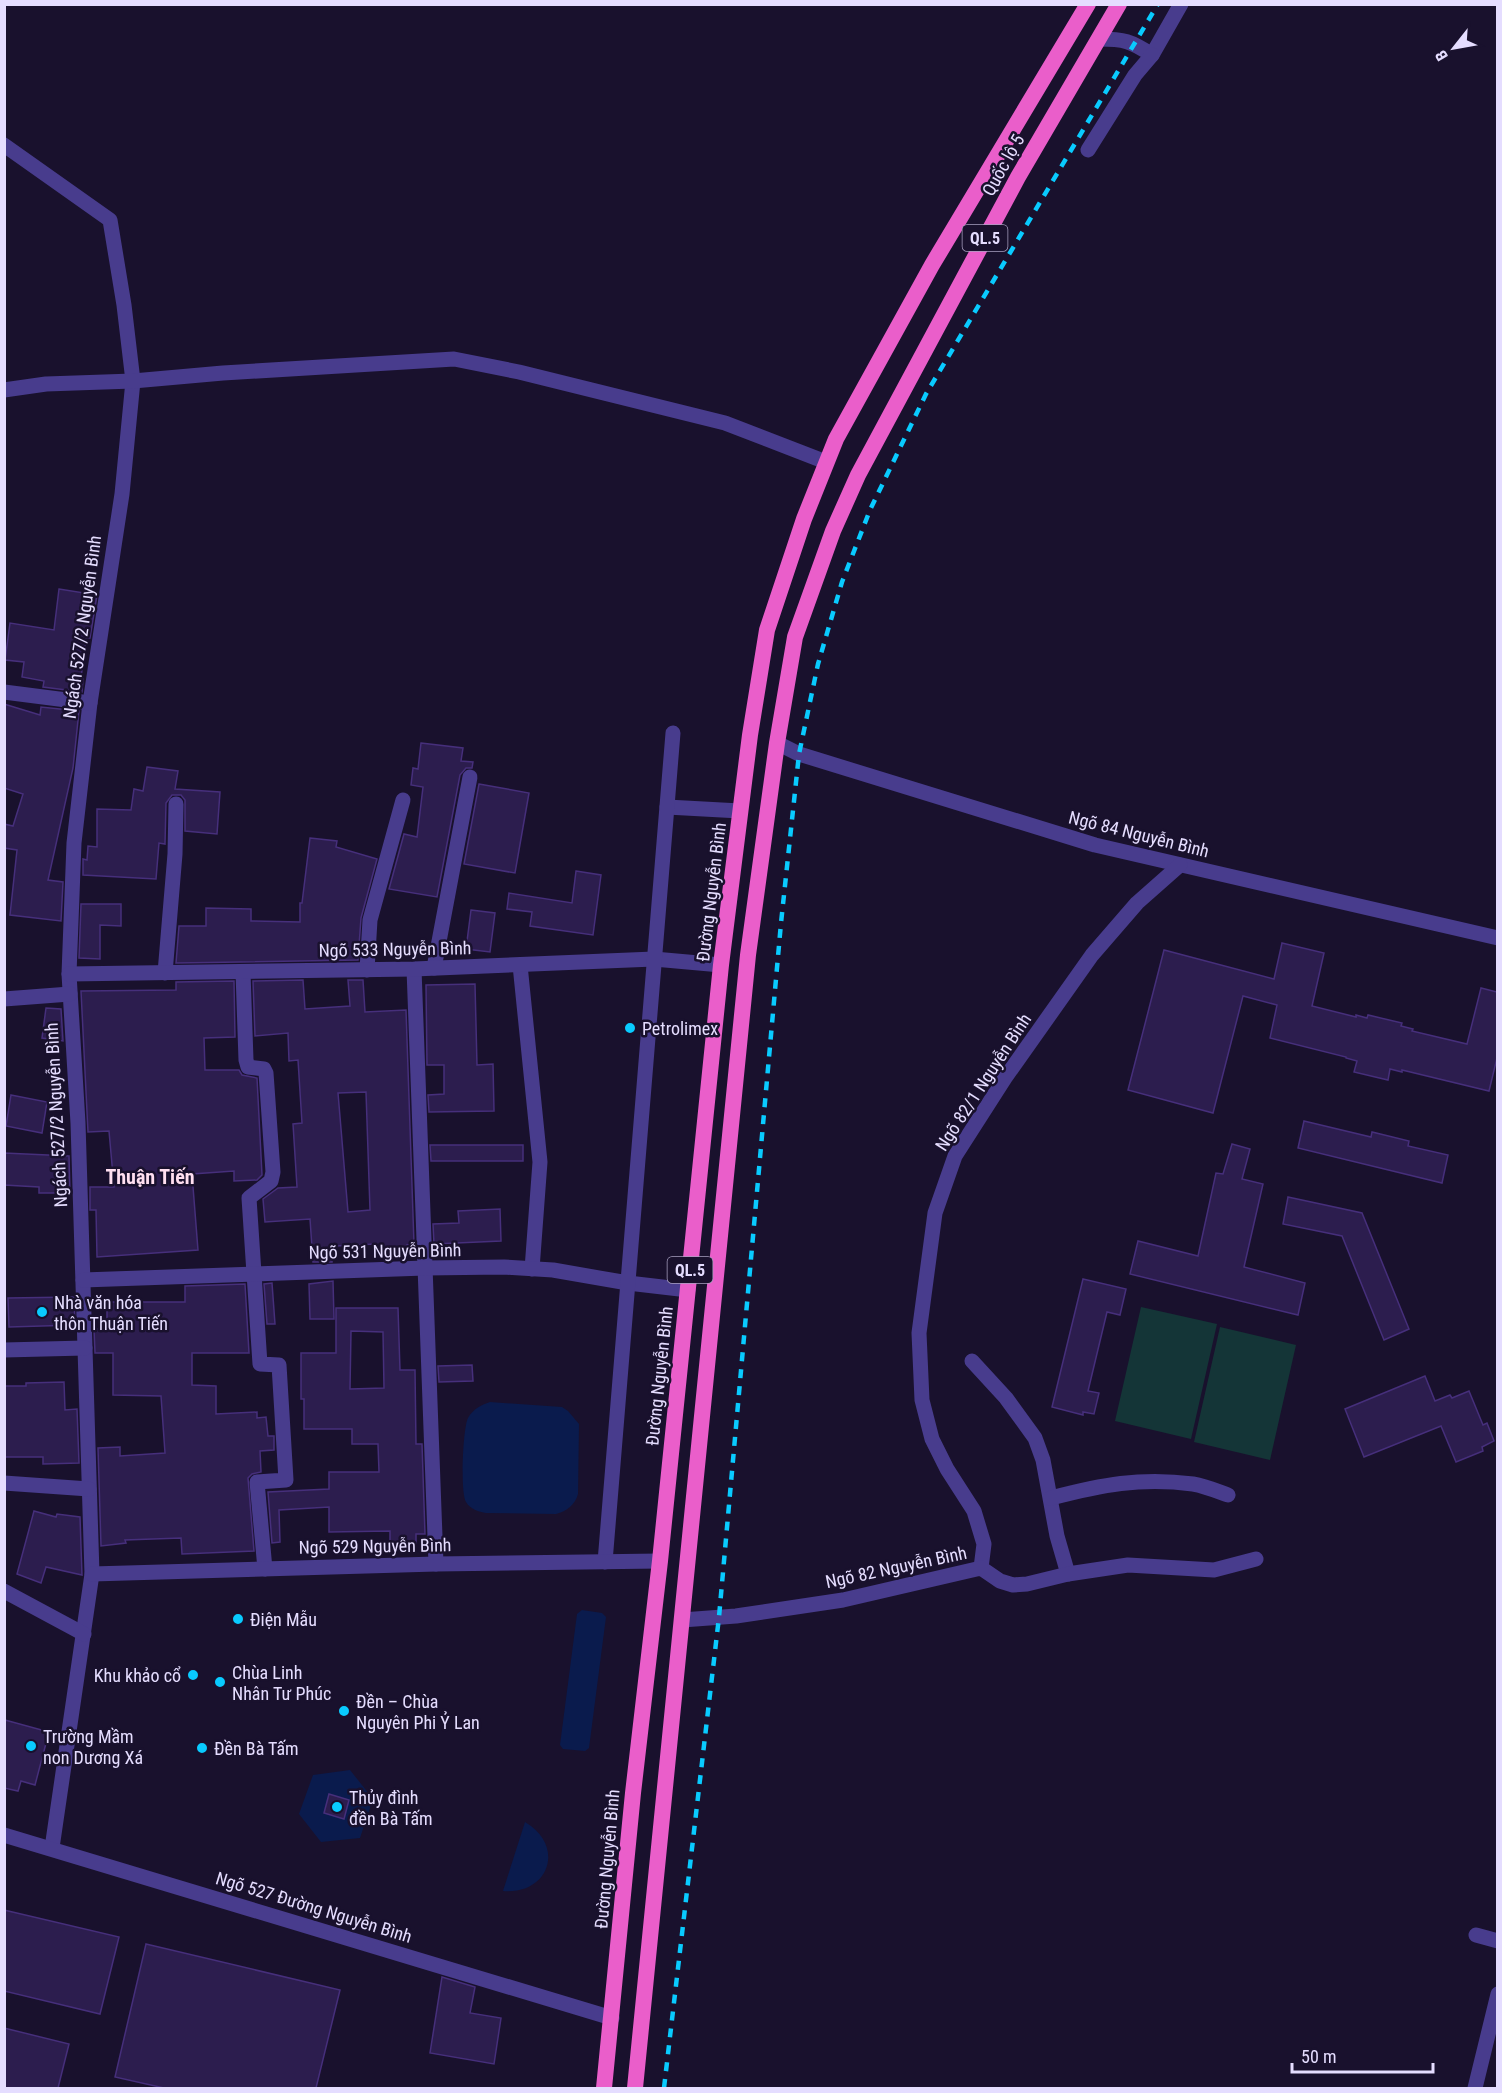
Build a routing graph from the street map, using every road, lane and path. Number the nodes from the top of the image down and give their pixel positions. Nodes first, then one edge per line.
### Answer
1 (1088, 4) edge
2 (1119, 4) edge
3 (1181, 4) edge
4 (1099, 39) junction
5 (1152, 55) junction
6 (4, 145) edge
7 (1088, 150) dead end
8 (133, 381) junction
9 (4, 390) edge
10 (826, 462) junction
11 (4, 692) edge
12 (90, 703) junction
13 (673, 733) dead end
14 (777, 742) junction
15 (470, 777) dead end
16 (403, 800) dead end
17 (176, 804) dead end
18 (667, 807) junction
19 (740, 811) junction
20 (1180, 865) junction
21 (1497, 938) edge
22 (654, 959) junction
23 (520, 965) junction
24 (721, 965) junction
25 (434, 968) junction
26 (414, 969) junction
27 (367, 970) junction
28 (243, 972) junction
29 (165, 973) junction
30 (69, 974) junction
31 (70, 994) junction
32 (4, 999) edge
33 (425, 1268) junction
34 (532, 1269) junction
35 (254, 1274) junction
36 (83, 1280) junction
37 (628, 1283) junction
38 (688, 1290) junction
39 (85, 1348) junction
40 (4, 1350) edge
41 (972, 1361) dead end
42 (4, 1483) edge
43 (89, 1490) junction
44 (1228, 1495) dead end
45 (1051, 1498) junction
46 (1256, 1559) dead end
47 (660, 1561) junction
48 (605, 1562) junction
49 (435, 1564) junction
50 (981, 1568) junction
51 (265, 1569) junction
52 (92, 1574) junction
53 (1068, 1574) junction
54 (4, 1592) edge
55 (682, 1620) junction
56 (84, 1634) junction
57 (4, 1835) edge
58 (52, 1848) junction
59 (1476, 1935) dead end
60 (1497, 1941) edge
61 (1497, 1994) edge
62 (612, 2018) junction
63 (604, 2088) edge
64 (635, 2088) edge
65 (1475, 2088) edge

1 - 10 highway, Quốc lộ 5 / QL.5
2 - 4 highway, Quốc lộ 5 / QL.5
3 - 5 street
4 - 5 street
4 - 14 highway, Quốc lộ 5 / QL.5
5 - 7 street
6 - 8 street, Ngách 527/2 Nguyễn Bình
8 - 9 street
8 - 10 street
8 - 12 street, Ngách 527/2 Nguyễn Bình
10 - 19 highway, Đường Nguyễn Bình / QL.5
11 - 12 street
12 - 30 street, Ngách 527/2 Nguyễn Bình
13 - 18 street
14 - 20 street, Ngõ 84 Nguyễn Bình
14 - 55 highway, QL.5
15 - 25 street
16 - 27 street
17 - 29 street
18 - 19 street
18 - 22 street
19 - 24 highway, Đường Nguyễn Bình / QL.5
20 - 21 street, Ngõ 84 Nguyễn Bình
20 - 50 street, Ngõ 82/1 Nguyễn Bình
22 - 23 street, Ngõ 533 Nguyễn Bình
22 - 24 street, Ngõ 533 Nguyễn Bình
22 - 37 street
23 - 25 street, Ngõ 533 Nguyễn Bình
23 - 34 street
24 - 38 highway, Đường Nguyễn Bình / QL.5
25 - 26 street, Ngõ 533 Nguyễn Bình
26 - 27 street, Ngõ 533 Nguyễn Bình
26 - 33 street
27 - 28 street, Ngõ 533 Nguyễn Bình
28 - 29 street, Ngõ 533 Nguyễn Bình
28 - 35 street
29 - 30 street, Ngõ 533 Nguyễn Bình
30 - 31 street, Ngách 527/2 Nguyễn Bình
31 - 32 street
31 - 36 street, Ngách 527/2 Nguyễn Bình
33 - 34 street, Ngõ 531 Nguyễn Bình
33 - 35 street, Ngõ 531 Nguyễn Bình
33 - 49 street
34 - 37 street, Ngõ 531 Nguyễn Bình
35 - 36 street, Ngõ 531 Nguyễn Bình
35 - 51 street
36 - 39 street, Ngách 527/2 Nguyễn Bình
37 - 38 street, Ngõ 531 Nguyễn Bình
37 - 48 street
38 - 47 highway, Đường Nguyễn Bình / QL.5
39 - 40 street
39 - 43 street, Ngách 527/2 Nguyễn Bình
41 - 45 street
42 - 43 street
43 - 52 street, Ngách 527/2 Nguyễn Bình
44 - 45 street
45 - 53 street
46 - 53 street, Ngõ 82 Nguyễn Bình
47 - 48 street, Ngõ 529 Nguyễn Bình
47 - 62 highway, Đường Nguyễn Bình / QL.5
48 - 49 street, Ngõ 529 Nguyễn Bình
49 - 51 street, Ngõ 529 Nguyễn Bình
50 - 53 street, Ngõ 82 Nguyễn Bình
50 - 55 street, Ngõ 82 Nguyễn Bình
51 - 52 street, Ngõ 529 Nguyễn Bình
52 - 56 street, Ngách 527/2 Nguyễn Bình
54 - 56 street
55 - 64 highway, QL.5
56 - 58 street, Ngách 527/2 Nguyễn Bình
57 - 58 street, Ngõ 527 Đường Nguyễn Bình
58 - 62 street, Ngõ 527 Đường Nguyễn Bình
59 - 60 street
61 - 65 street
62 - 63 highway, Đường Nguyễn Bình / QL.5

